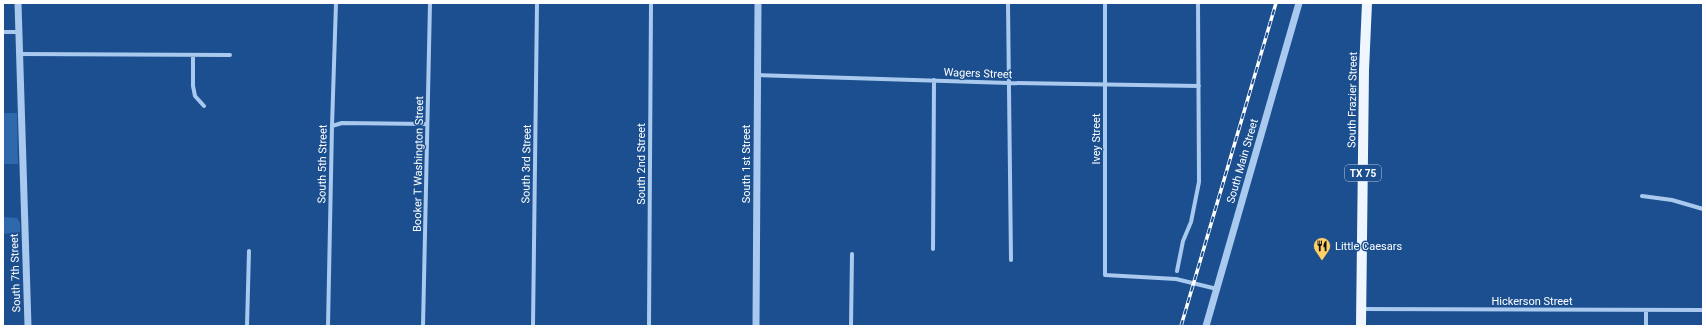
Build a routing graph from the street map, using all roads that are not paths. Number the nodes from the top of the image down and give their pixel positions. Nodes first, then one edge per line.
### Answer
1 (18, 3) edge
2 (336, 3) edge
3 (430, 3) edge
4 (537, 3) edge
5 (651, 3) edge
6 (758, 3) edge
7 (1008, 3) edge
8 (1105, 3) edge
9 (1198, 3) edge
10 (1299, 3) edge
11 (1366, 3) edge
12 (3, 32) edge
13 (18, 32) junction
14 (19, 54) junction
15 (193, 55) junction
16 (230, 55) dead end
17 (757, 75) junction
18 (934, 80) junction
19 (1009, 83) junction
20 (1105, 84) junction
21 (1199, 86) junction
22 (204, 106) dead end
23 (427, 124) junction
24 (332, 126) junction
25 (1642, 196) dead end
26 (1703, 209) edge
27 (933, 249) dead end
28 (249, 251) dead end
29 (852, 254) dead end
30 (1011, 260) dead end
31 (1177, 271) dead end
32 (1217, 289) junction
33 (1362, 309) junction
34 (1646, 310) junction
35 (1703, 310) edge
36 (28, 326) edge
37 (247, 326) edge
38 (328, 326) edge
39 (423, 326) edge
40 (533, 326) edge
41 (649, 326) edge
42 (756, 326) edge
43 (851, 326) edge
44 (1206, 326) edge
45 (1361, 326) edge
46 (1646, 326) edge

1 - 13 street, South 7th Street
2 - 24 street, South 5th Street
3 - 23 street, Booker T Washington Street
4 - 40 street, South 3rd Street
5 - 41 street, South 2nd Street
6 - 17 street, South 1st Street
7 - 19 street
8 - 20 street, Ivey Street
9 - 21 street
10 - 32 street, South Main Street
11 - 33 main road, South Frazier Street / TX 75
12 - 13 street
13 - 14 street, South 7th Street
14 - 15 street
14 - 36 street, South 7th Street
15 - 16 street
15 - 22 street
17 - 18 street, Wagers Street
17 - 42 street, South 1st Street
18 - 19 street, Wagers Street
18 - 27 street
19 - 20 street, Wagers Street
19 - 30 street
20 - 21 street, Wagers Street
20 - 32 street, Ivey Street
21 - 31 street
23 - 24 street
23 - 39 street, Booker T Washington Street
24 - 38 street, South 5th Street
25 - 26 street
28 - 37 street
29 - 43 street
32 - 44 street, South Main Street
33 - 34 street, Hickerson Street
33 - 45 main road, South Frazier Street / TX 75
34 - 35 street, Hickerson Street
34 - 46 street

